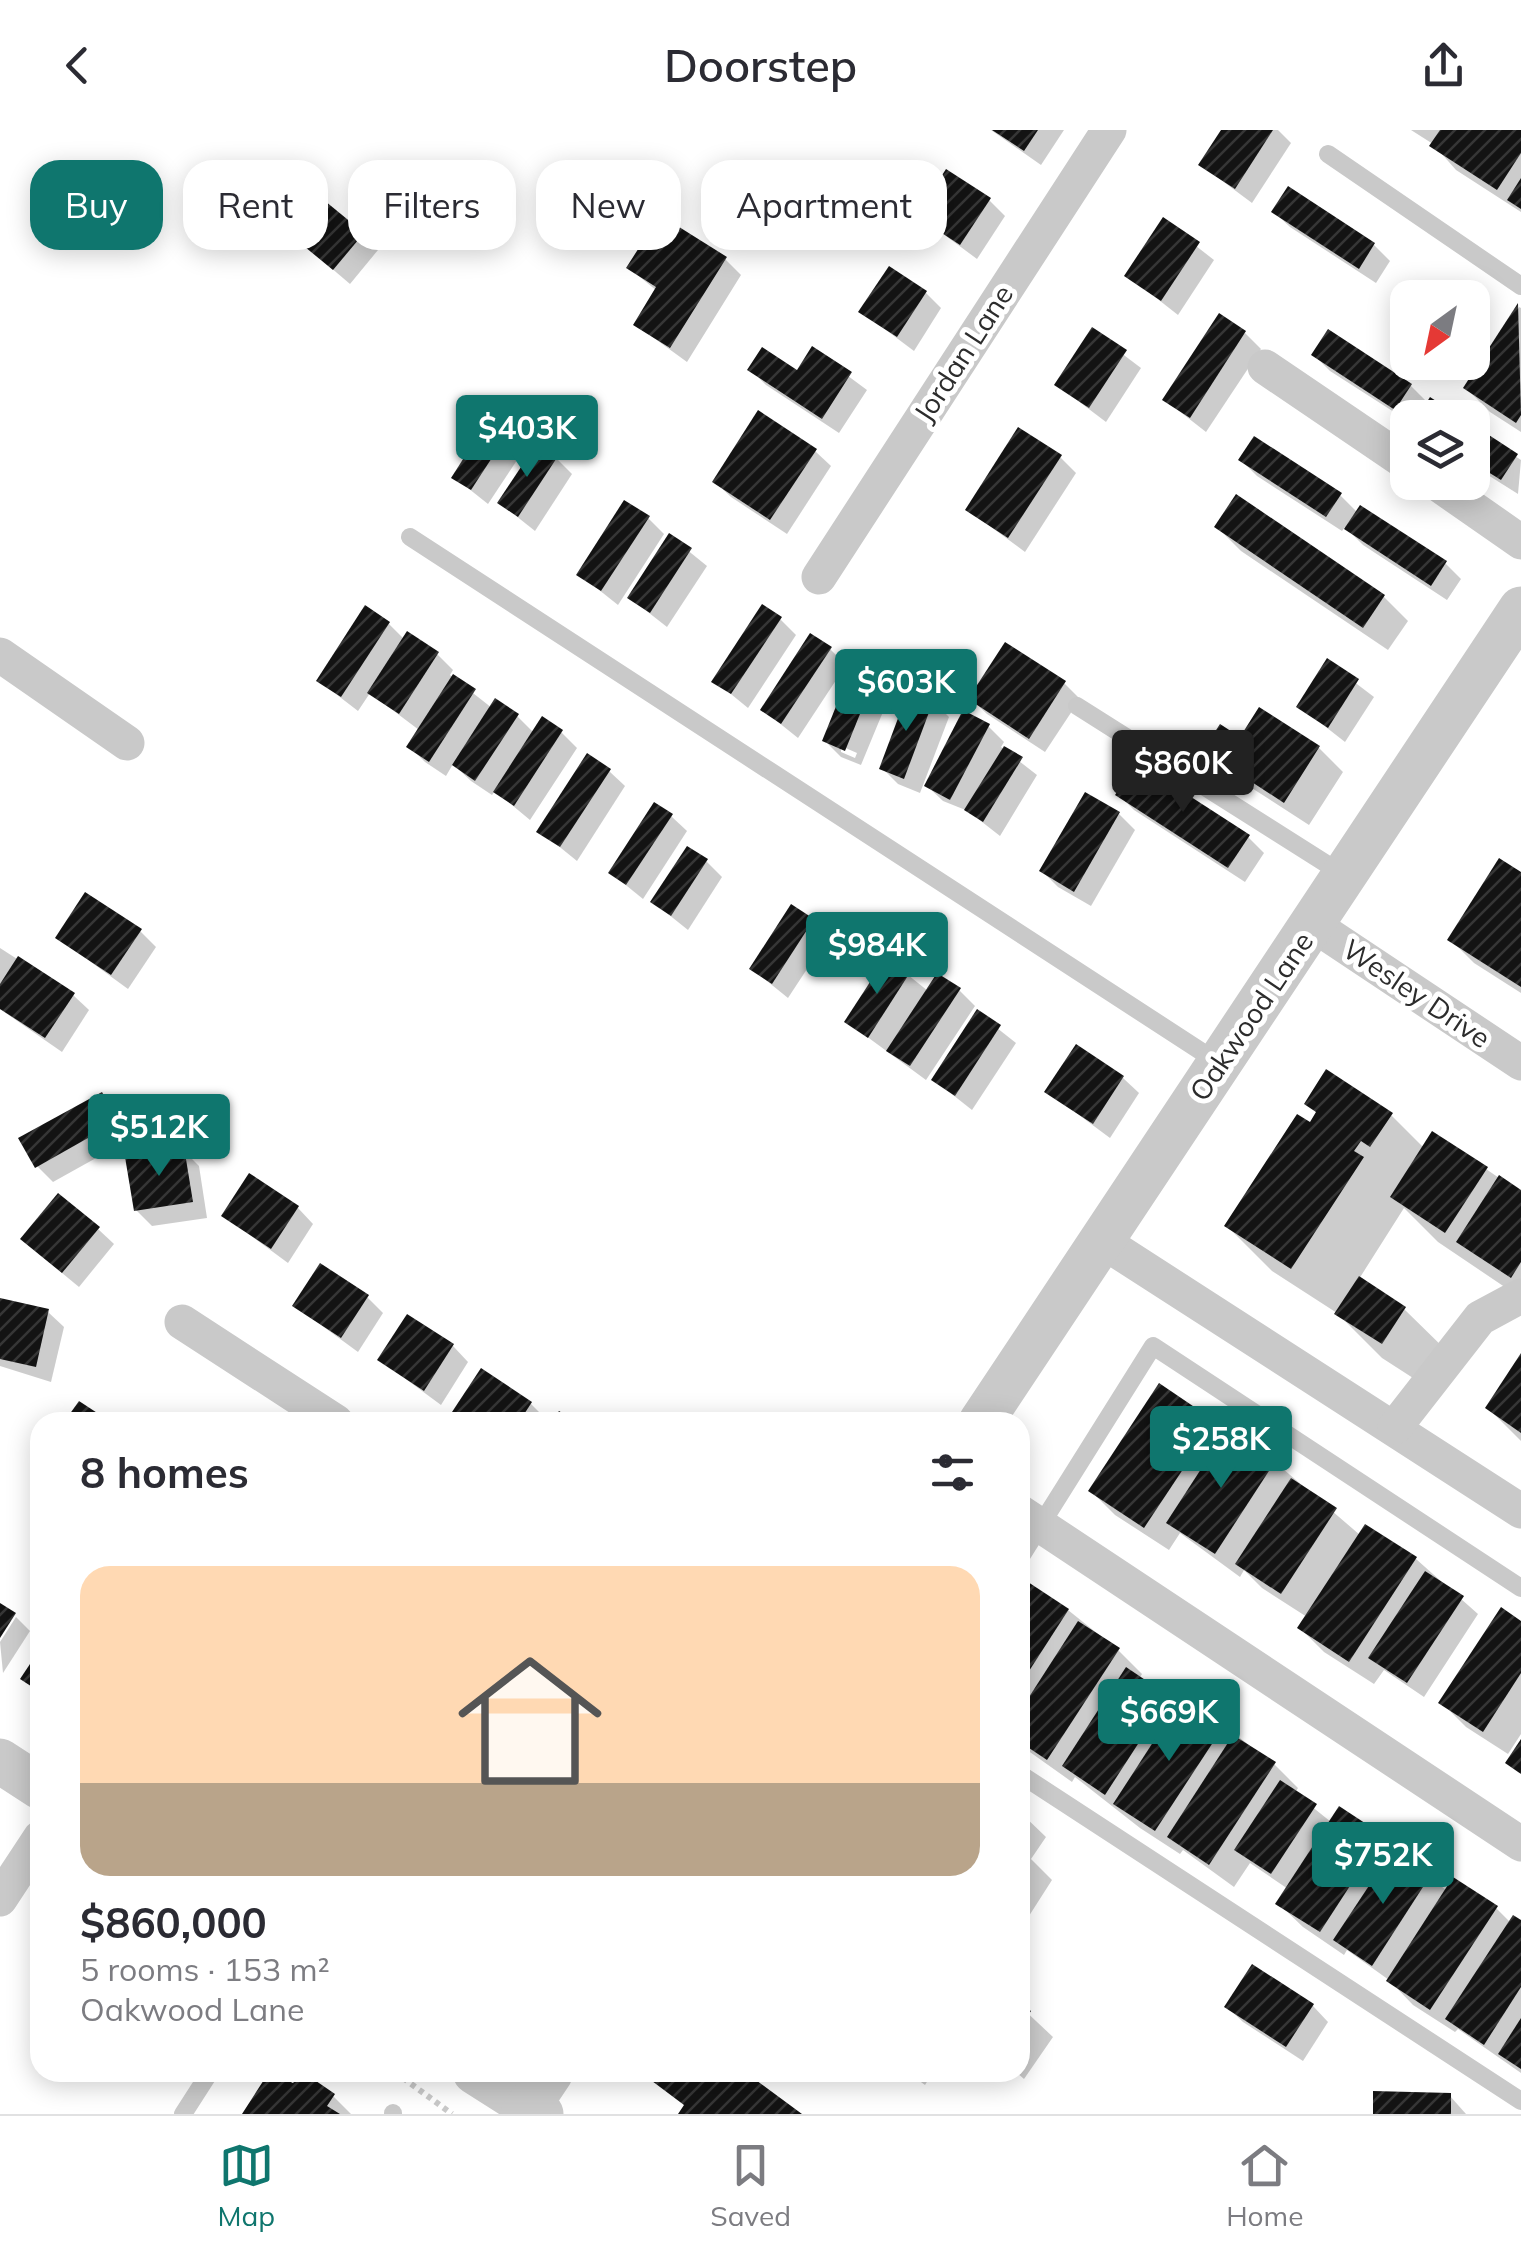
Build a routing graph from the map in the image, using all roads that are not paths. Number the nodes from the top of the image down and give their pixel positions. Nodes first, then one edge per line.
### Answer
1 (1110, 130) edge
2 (1328, 154) dead end
3 (1521, 286) edge
4 (1265, 366) dead end
5 (1390, 452) edge
6 (1460, 500) edge
7 (410, 537) dead end
8 (1521, 542) edge
9 (819, 578) dead end
10 (1521, 609) edge
11 (0, 655) edge
12 (1076, 706) dead end
13 (127, 743) dead end
14 (1345, 875) junction
15 (1312, 924) junction
16 (1220, 1063) junction
17 (1521, 1063) edge
18 (1102, 1240) junction
19 (1521, 1296) edge
20 (182, 1322) dead end
21 (321, 1412) edge
22 (989, 1412) edge
23 (1395, 1426) junction
24 (1521, 1511) edge
25 (1031, 1519) edge
26 (1521, 1588) edge
27 (0, 1761) edge
28 (30, 1781) edge
29 (1030, 1781) edge
30 (1521, 1844) edge
31 (30, 1853) edge
32 (0, 1899) edge
33 (204, 2082) edge
34 (495, 2082) edge
35 (1521, 2101) edge
36 (536, 2102) edge
37 (183, 2114) edge

1 - 9 street, Jordan Lane
2 - 3 lane
4 - 5 street
6 - 8 street
7 - 16 lane
10 - 14 street, Oakwood Lane
11 - 13 street
12 - 14 lane
14 - 15 street, Oakwood Lane
15 - 16 street, Oakwood Lane
15 - 17 street, Wesley Drive
16 - 18 street, Oakwood Lane
18 - 22 street, Oakwood Lane
18 - 23 street
19 - 23 street
20 - 21 street
23 - 24 street
25 - 26 lane
25 - 30 street
27 - 28 street
29 - 35 lane
31 - 32 street
33 - 37 lane
34 - 36 street

